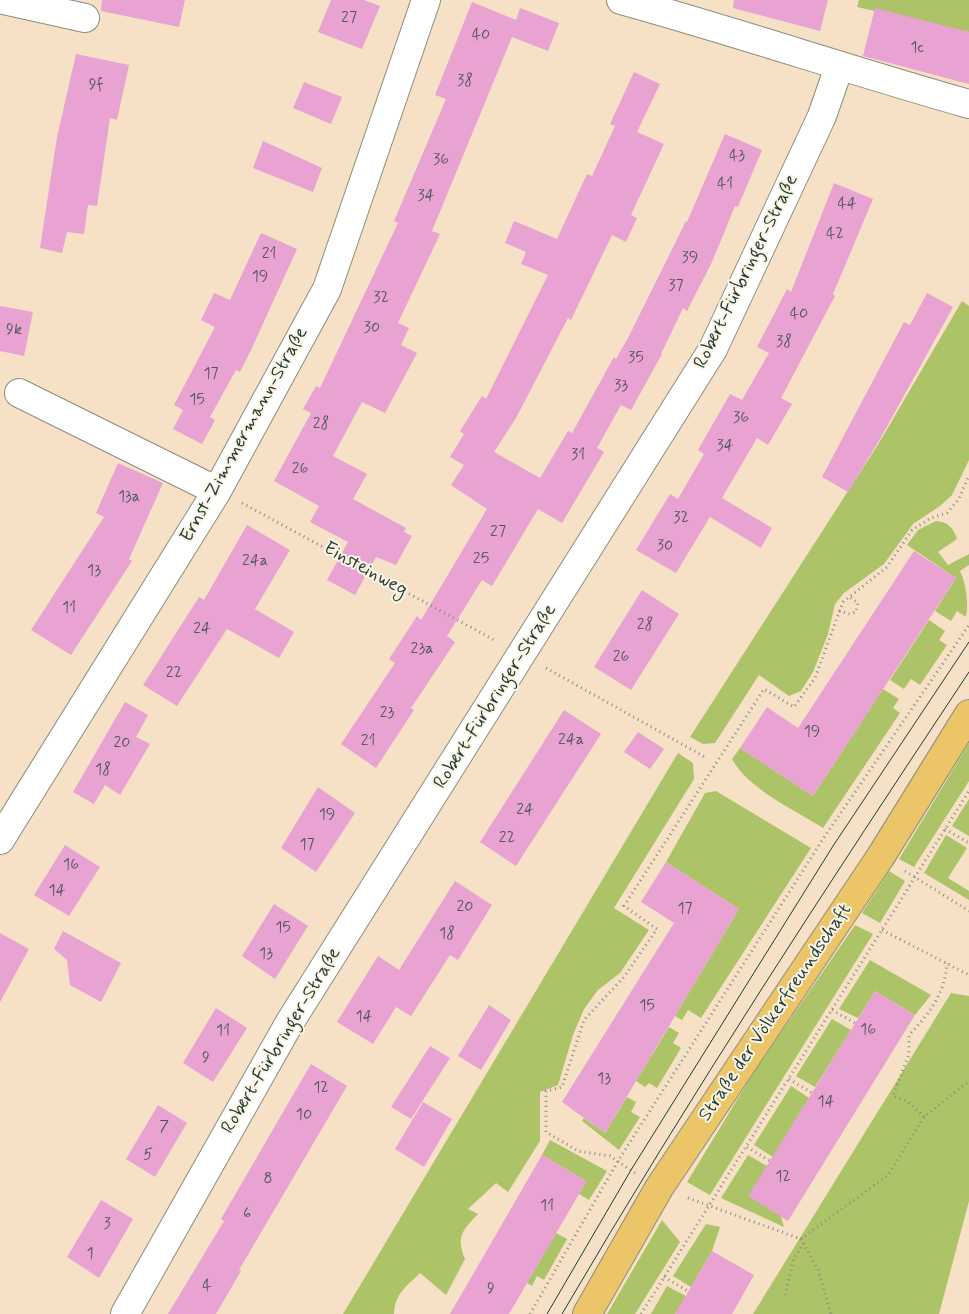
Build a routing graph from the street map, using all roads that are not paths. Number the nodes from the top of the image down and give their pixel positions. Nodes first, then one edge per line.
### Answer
1 (4, 0) edge
2 (426, 0) edge
3 (621, 0) edge
4 (85, 18) dead end
5 (838, 67) junction
6 (969, 104) edge
7 (19, 393) dead end
8 (217, 491) junction
9 (969, 714) edge
10 (0, 839) edge
11 (125, 1314) edge
12 (587, 1314) edge

1 - 4 street
2 - 8 street, Ernst-Zimmermann-Straße
3 - 5 street
5 - 6 street
5 - 11 street, Robert-Fürbringer-Straße
7 - 8 street
8 - 10 street, Ernst-Zimmermann-Straße
9 - 12 main road, Straße der Völkerfreundschaft

